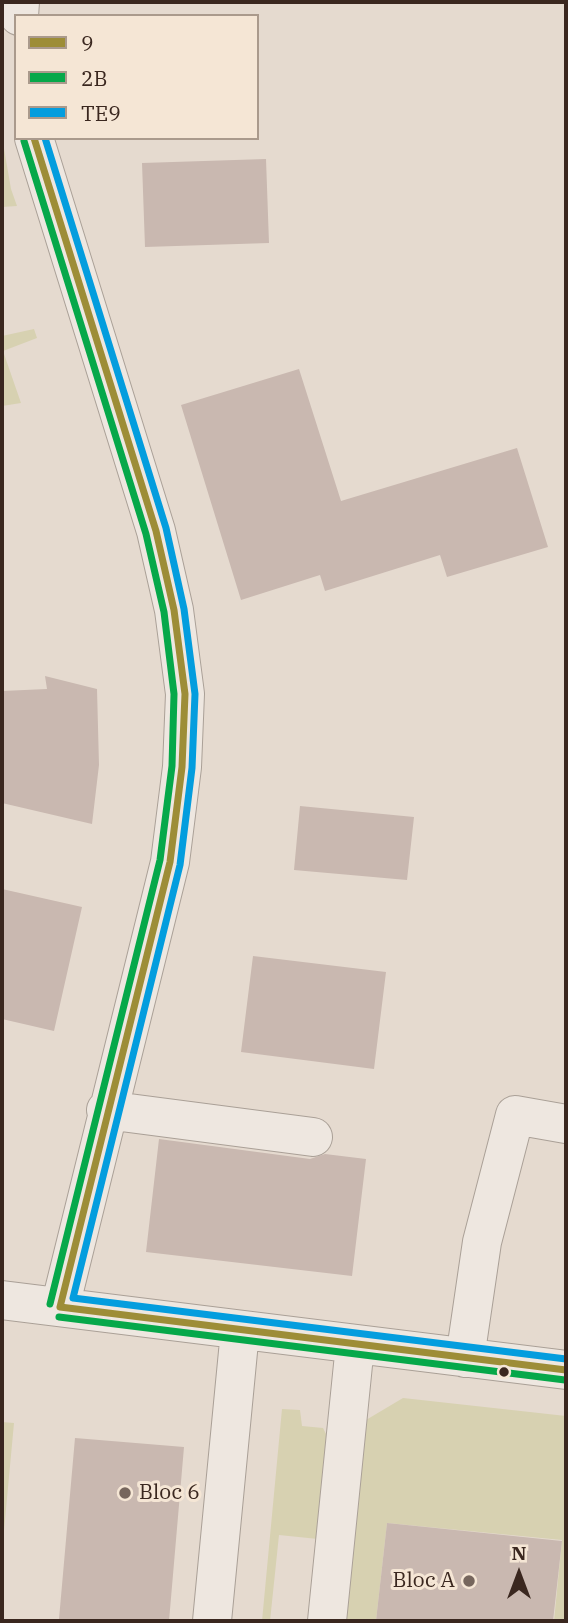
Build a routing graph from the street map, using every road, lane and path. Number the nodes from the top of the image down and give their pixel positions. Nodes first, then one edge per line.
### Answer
1 (35, 140) edge
2 (106, 1110) junction
3 (566, 1124) edge
4 (313, 1137) dead end
5 (2, 1300) edge
6 (60, 1307) junction
7 (240, 1331) junction
8 (355, 1345) junction
9 (465, 1358) junction
10 (566, 1370) edge
11 (212, 1621) edge
12 (327, 1621) edge

1 - 2 street
2 - 4 street
2 - 6 street
3 - 9 street
5 - 6 street
6 - 7 street
7 - 8 street
7 - 11 street
8 - 9 street
8 - 12 street
9 - 10 street

